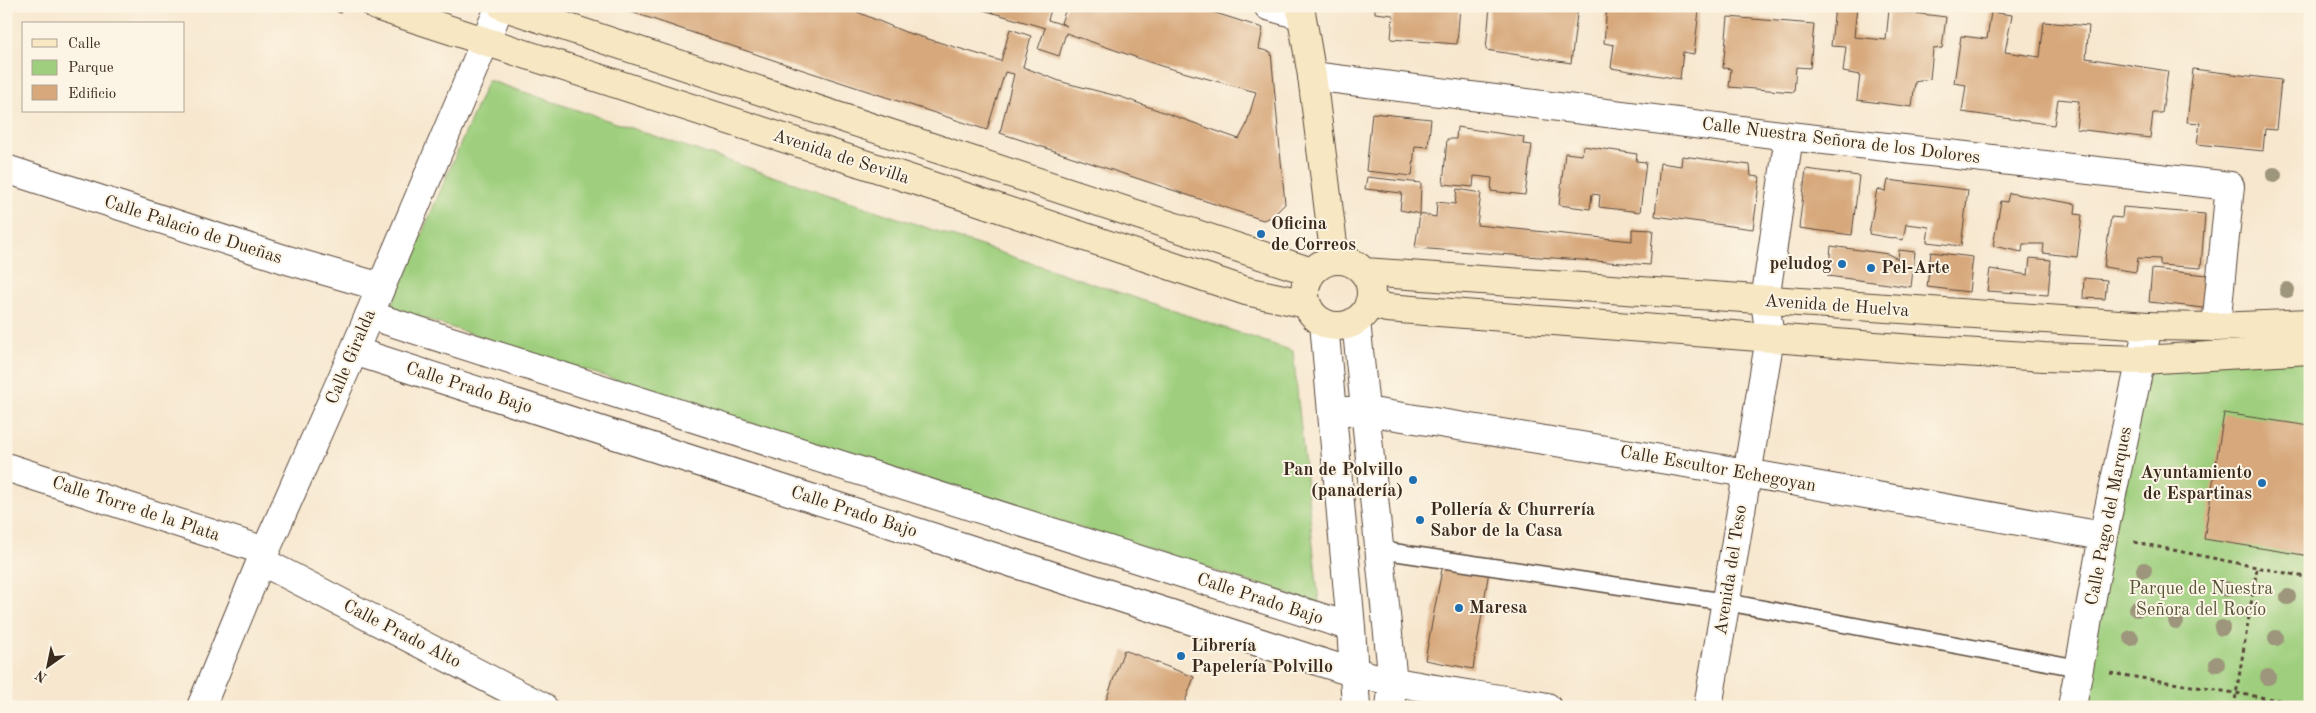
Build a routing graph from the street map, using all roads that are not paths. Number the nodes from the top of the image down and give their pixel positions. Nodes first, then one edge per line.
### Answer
1 (376, 6) edge
2 (501, 6) edge
3 (1268, 6) edge
4 (1300, 11) edge
5 (485, 42) junction
6 (1312, 76) junction
7 (1789, 136) junction
8 (6, 169) edge
9 (1323, 266) junction
10 (1364, 272) junction
11 (381, 287) junction
12 (1765, 301) junction
13 (1362, 312) junction
14 (1315, 313) junction
15 (369, 315) junction
16 (2310, 323) edge
17 (2148, 326) junction
18 (2216, 327) junction
19 (1770, 338) junction
20 (354, 350) junction
21 (2310, 350) edge
22 (2141, 360) junction
23 (1332, 411) junction
24 (1366, 411) junction
25 (6, 467) edge
26 (1747, 473) junction
27 (2103, 536) junction
28 (1380, 550) junction
29 (263, 556) junction
30 (1726, 602) junction
31 (1351, 627) junction
32 (2079, 668) junction
33 (1355, 673) junction
34 (1391, 695) edge
35 (201, 707) edge
36 (544, 707) edge
37 (1356, 707) edge
38 (1547, 707) edge
39 (1708, 707) edge
40 (2072, 707) edge

1 - 5 street, Avenida de Sevilla
2 - 5 street, Calle Giralda
2 - 9 street
3 - 4 street
4 - 6 street
5 - 11 street, Calle Giralda
5 - 14 street, Avenida de Sevilla
6 - 7 street, Calle Nuestra Señora de los Dolores
6 - 9 street
7 - 12 street, Avenida del Teso
7 - 18 street, Calle Nuestra Señora de los Dolores
8 - 11 street, Calle Palacio de Dueñas
9 - 10 street
9 - 14 street
10 - 12 street, Avenida de Huelva
10 - 13 street
11 - 15 street, Calle Giralda
12 - 17 street, Avenida de Huelva
12 - 19 street, Avenida del Teso
13 - 14 street
13 - 19 street, Avenida de Huelva
13 - 24 street
14 - 23 street
15 - 20 street, Calle Giralda
15 - 31 street, Calle Prado Bajo
16 - 18 street, Avenida de Huelva
17 - 18 street, Avenida de Huelva
17 - 22 street, Calle Pago del Marques
19 - 22 street, Avenida de Huelva
19 - 26 street, Avenida del Teso
20 - 29 street, Calle Giralda
20 - 33 street, Calle Prado Bajo
21 - 22 street, Avenida de Huelva
22 - 27 street, Calle Pago del Marques
23 - 24 street, Calle Escultor Echegoyan
23 - 31 street
24 - 26 street, Calle Escultor Echegoyan
24 - 28 street
25 - 29 street, Calle Torre de la Plata
26 - 27 street, Calle Escultor Echegoyan
26 - 30 street, Avenida del Teso
27 - 32 street, Calle Pago del Marques
28 - 30 lane
28 - 34 street
29 - 35 street, Calle Giralda
29 - 36 street, Calle Prado Alto
30 - 32 lane
30 - 39 street, Avenida del Teso
31 - 33 street
32 - 40 street, Calle Pago del Marques
33 - 34 street, Calle Prado Bajo
33 - 37 street
34 - 38 street, Calle Prado Bajo

